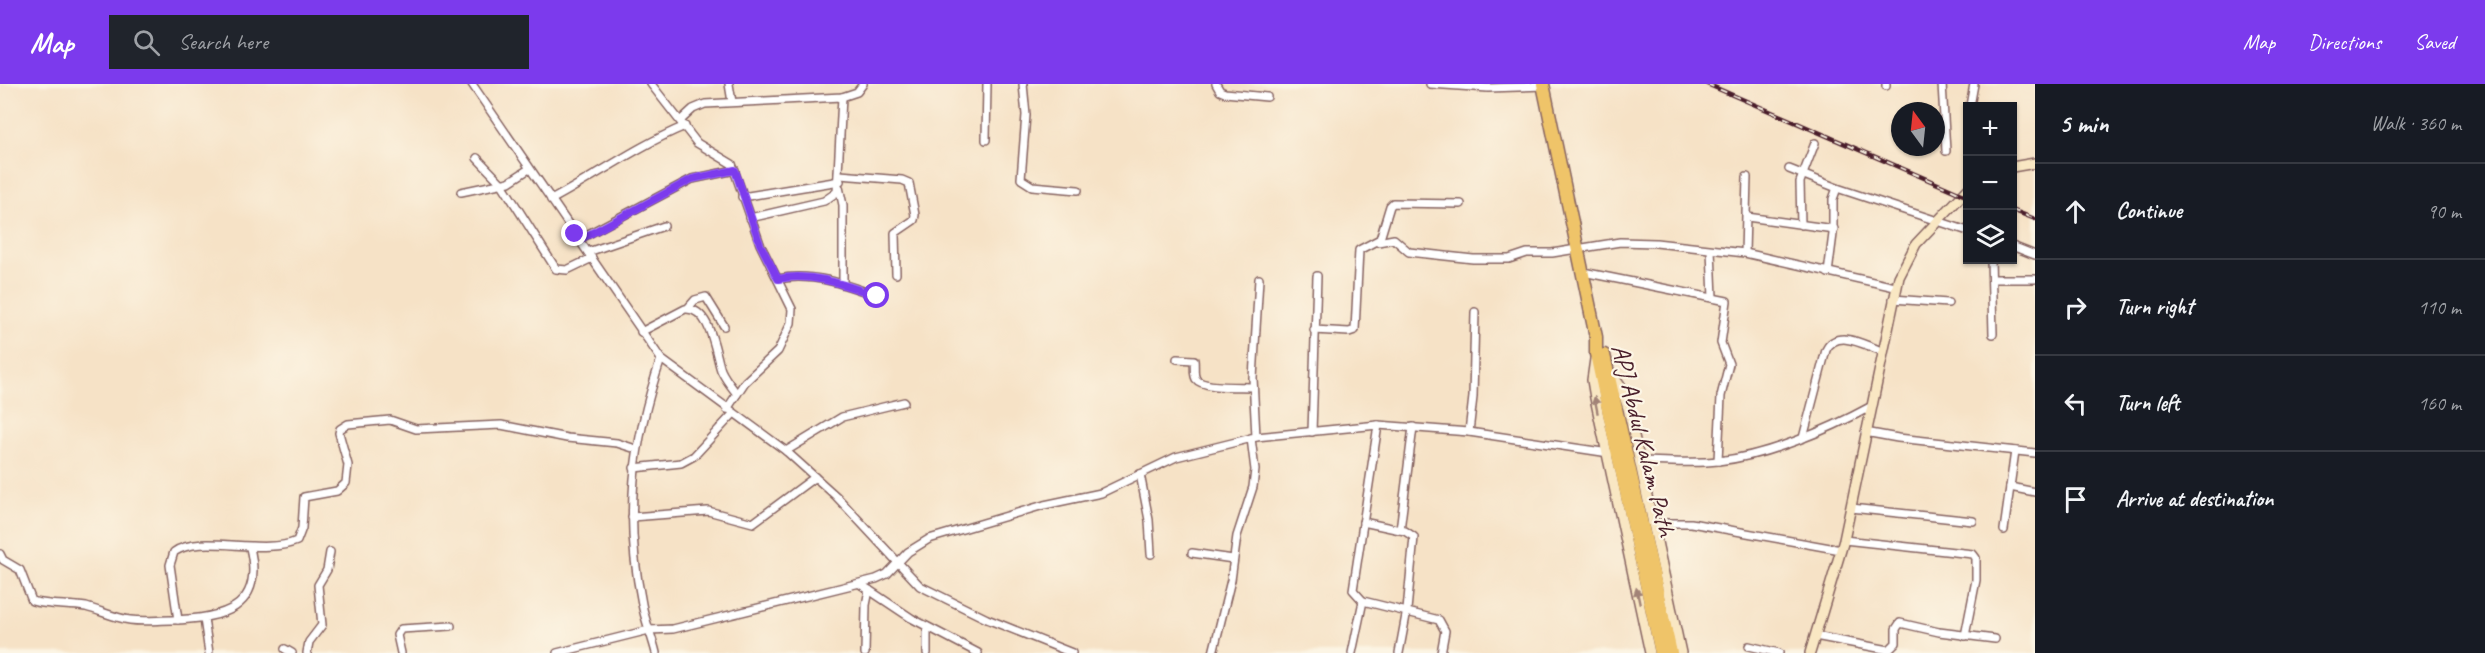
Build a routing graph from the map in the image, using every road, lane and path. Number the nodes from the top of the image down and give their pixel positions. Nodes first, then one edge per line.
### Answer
1 (472, 84) edge
2 (651, 84) edge
3 (729, 84) edge
4 (863, 84) edge
5 (987, 84) edge
6 (1023, 84) edge
7 (1216, 84) edge
8 (1430, 84) edge
9 (1941, 84) edge
10 (1974, 84) edge
11 (1544, 85) edge
12 (1481, 86) edge
13 (842, 97) junction
14 (1267, 97) dead end
15 (732, 102) junction
16 (1971, 102) edge
17 (683, 123) junction
18 (986, 140) dead end
19 (1815, 143) dead end
20 (1946, 151) dead end
21 (477, 158) dead end
22 (2035, 163) edge
23 (2017, 166) edge
24 (529, 169) junction
25 (1790, 169) dead end
26 (735, 170) junction
27 (1802, 174) junction
28 (1747, 177) dead end
29 (840, 181) junction
30 (502, 184) junction
31 (1837, 188) junction
32 (1078, 190) dead end
33 (461, 192) dead end
34 (1963, 195) edge
35 (742, 197) junction
36 (551, 200) junction
37 (1461, 204) dead end
38 (1747, 217) junction
39 (750, 218) junction
40 (1939, 221) junction
41 (1802, 225) junction
42 (664, 226) dead end
43 (1963, 229) edge
44 (1834, 230) junction
45 (579, 240) junction
46 (1378, 242) junction
47 (1578, 247) junction
48 (2017, 248) edge
49 (1711, 250) junction
50 (1746, 253) junction
51 (590, 255) junction
52 (2035, 255) edge
53 (1992, 264) edge
54 (1583, 272) junction
55 (1828, 273) junction
56 (896, 274) dead end
57 (1317, 276) dead end
58 (778, 279) junction
59 (1259, 279) dead end
60 (1992, 279) junction
61 (2035, 279) edge
62 (843, 284) junction
63 (1895, 287) junction
64 (877, 296) dead end
65 (1713, 298) junction
66 (1893, 298) junction
67 (1948, 303) dead end
68 (688, 308) junction
69 (1474, 312) dead end
70 (724, 326) dead end
71 (1314, 330) junction
72 (641, 332) junction
73 (1993, 334) dead end
74 (1596, 337) junction
75 (1882, 351) junction
76 (661, 359) junction
77 (1177, 359) dead end
78 (1608, 369) junction
79 (1253, 387) junction
80 (736, 394) junction
81 (904, 402) dead end
82 (1870, 407) junction
83 (730, 411) junction
84 (1378, 425) junction
85 (1413, 427) junction
86 (1312, 432) junction
87 (1469, 432) junction
88 (1865, 432) junction
89 (1253, 438) junction
90 (1803, 438) junction
91 (636, 449) junction
92 (786, 451) junction
93 (2015, 451) junction
94 (1616, 452) junction
95 (2035, 453) edge
96 (1639, 461) junction
97 (1718, 461) junction
98 (633, 468) junction
99 (1140, 474) junction
100 (815, 477) junction
101 (2010, 487) junction
102 (2035, 492) edge
103 (1626, 496) junction
104 (1851, 508) junction
105 (632, 517) junction
106 (1363, 522) junction
107 (1973, 522) dead end
108 (1652, 523) junction
109 (1400, 530) junction
110 (2004, 530) dead end
111 (1844, 540) junction
112 (250, 548) junction
113 (1841, 550) junction
114 (330, 552) dead end
115 (1192, 553) dead end
116 (0, 554) edge
117 (1151, 554) dead end
118 (1233, 559) junction
119 (897, 563) junction
120 (860, 584) junction
121 (869, 590) junction
122 (1363, 601) junction
123 (1407, 610) junction
124 (204, 619) junction
125 (178, 620) junction
126 (451, 626) dead end
127 (927, 627) junction
128 (649, 630) junction
129 (1815, 636) junction
130 (1965, 636) junction
131 (1995, 639) dead end
132 (1749, 646) dead end
133 (209, 653) edge
134 (308, 653) edge
135 (401, 653) edge
136 (557, 653) edge
137 (656, 653) edge
138 (865, 653) edge
139 (927, 653) edge
140 (978, 653) edge
141 (1072, 653) edge
142 (1213, 653) edge
143 (1352, 653) edge
144 (1399, 653) edge
145 (1441, 653) edge
146 (1650, 653) edge
147 (1661, 653) edge
148 (1671, 653) edge
149 (1681, 653) edge
150 (1779, 653) edge
151 (1810, 653) edge

1 - 24 street
2 - 17 street
3 - 15 street
4 - 13 street
5 - 18 street
6 - 32 street
7 - 14 street
8 - 12 street
9 - 20 street
10 - 16 street
11 - 12 street
11 - 47 highway
13 - 15 street
13 - 29 street
15 - 17 street
17 - 26 street
17 - 36 street
19 - 27 street
21 - 30 street
22 - 23 street
24 - 30 street
24 - 36 street
25 - 27 street
26 - 35 street
26 - 45 street
27 - 31 street
27 - 41 street
28 - 38 street
29 - 35 street
29 - 39 street
29 - 56 street
29 - 62 street
30 - 33 street
30 - 51 street
31 - 40 street
31 - 44 street
34 - 40 street
35 - 39 street
36 - 45 street
37 - 46 street
38 - 41 street
38 - 50 street
39 - 58 street
40 - 43 street
40 - 63 street
41 - 44 street
42 - 51 street
44 - 55 street
45 - 51 street
46 - 47 street
46 - 71 street
47 - 49 street
47 - 54 highway
48 - 52 street
49 - 50 street
49 - 65 street
50 - 55 street
51 - 72 street
53 - 60 street
54 - 65 street
54 - 74 highway
55 - 63 street
57 - 71 street
58 - 62 street
58 - 80 street
59 - 79 street
60 - 61 street
60 - 73 street
62 - 64 street
63 - 66 street
65 - 97 street
66 - 67 street
66 - 75 street
68 - 70 street
68 - 72 street
68 - 80 street
69 - 87 street
71 - 86 street
72 - 76 street
74 - 78 highway, APJ Abdul Kalam Path
94 -> 74 highway, APJ Abdul Kalam Path
75 - 82 street
75 - 90 street
76 - 83 street
76 - 91 street
77 - 79 street
78 - 94 highway, APJ Abdul Kalam Path
78 - 96 street
79 - 89 street
80 - 83 street
81 - 92 street
82 - 88 street
82 - 90 street
83 - 92 street
83 - 98 street
84 - 85 street
84 - 86 street
84 - 106 street
85 - 87 street
85 - 109 street
86 - 89 street
87 - 94 street
88 - 93 street
88 - 104 street
89 - 99 street
89 - 118 street
90 - 97 street
91 - 98 street
91 - 112 street
92 - 100 street
93 - 95 street
93 - 101 street
94 - 103 highway, APJ Abdul Kalam Path
94 - 103 street
96 - 97 street
96 - 108 street
98 - 105 street
99 - 117 street
99 - 119 street
100 - 105 street
100 - 119 street
101 - 102 street
101 - 110 street
146 -> 103 street
103 - 147 highway, APJ Abdul Kalam Path
103 - 148 highway, APJ Abdul Kalam Path
104 - 107 street
104 - 111 street
105 - 128 street
106 - 109 street
106 - 122 street
108 - 113 street
108 - 149 street
109 - 123 street
111 - 113 street
111 - 130 street
112 - 124 street
112 - 125 street
113 - 129 street
114 - 134 street
115 - 118 street
116 - 125 street
118 - 142 street
119 - 120 street
119 - 141 street
120 - 121 street
120 - 128 street
121 - 127 street
121 - 138 street
122 - 123 street
122 - 143 street
123 - 144 street
123 - 145 street
124 - 125 street
124 - 133 street
126 - 135 street
127 - 139 street
127 - 140 street
128 - 136 street
128 - 137 street
129 - 130 street
129 - 151 street
130 - 131 street
132 - 150 street

